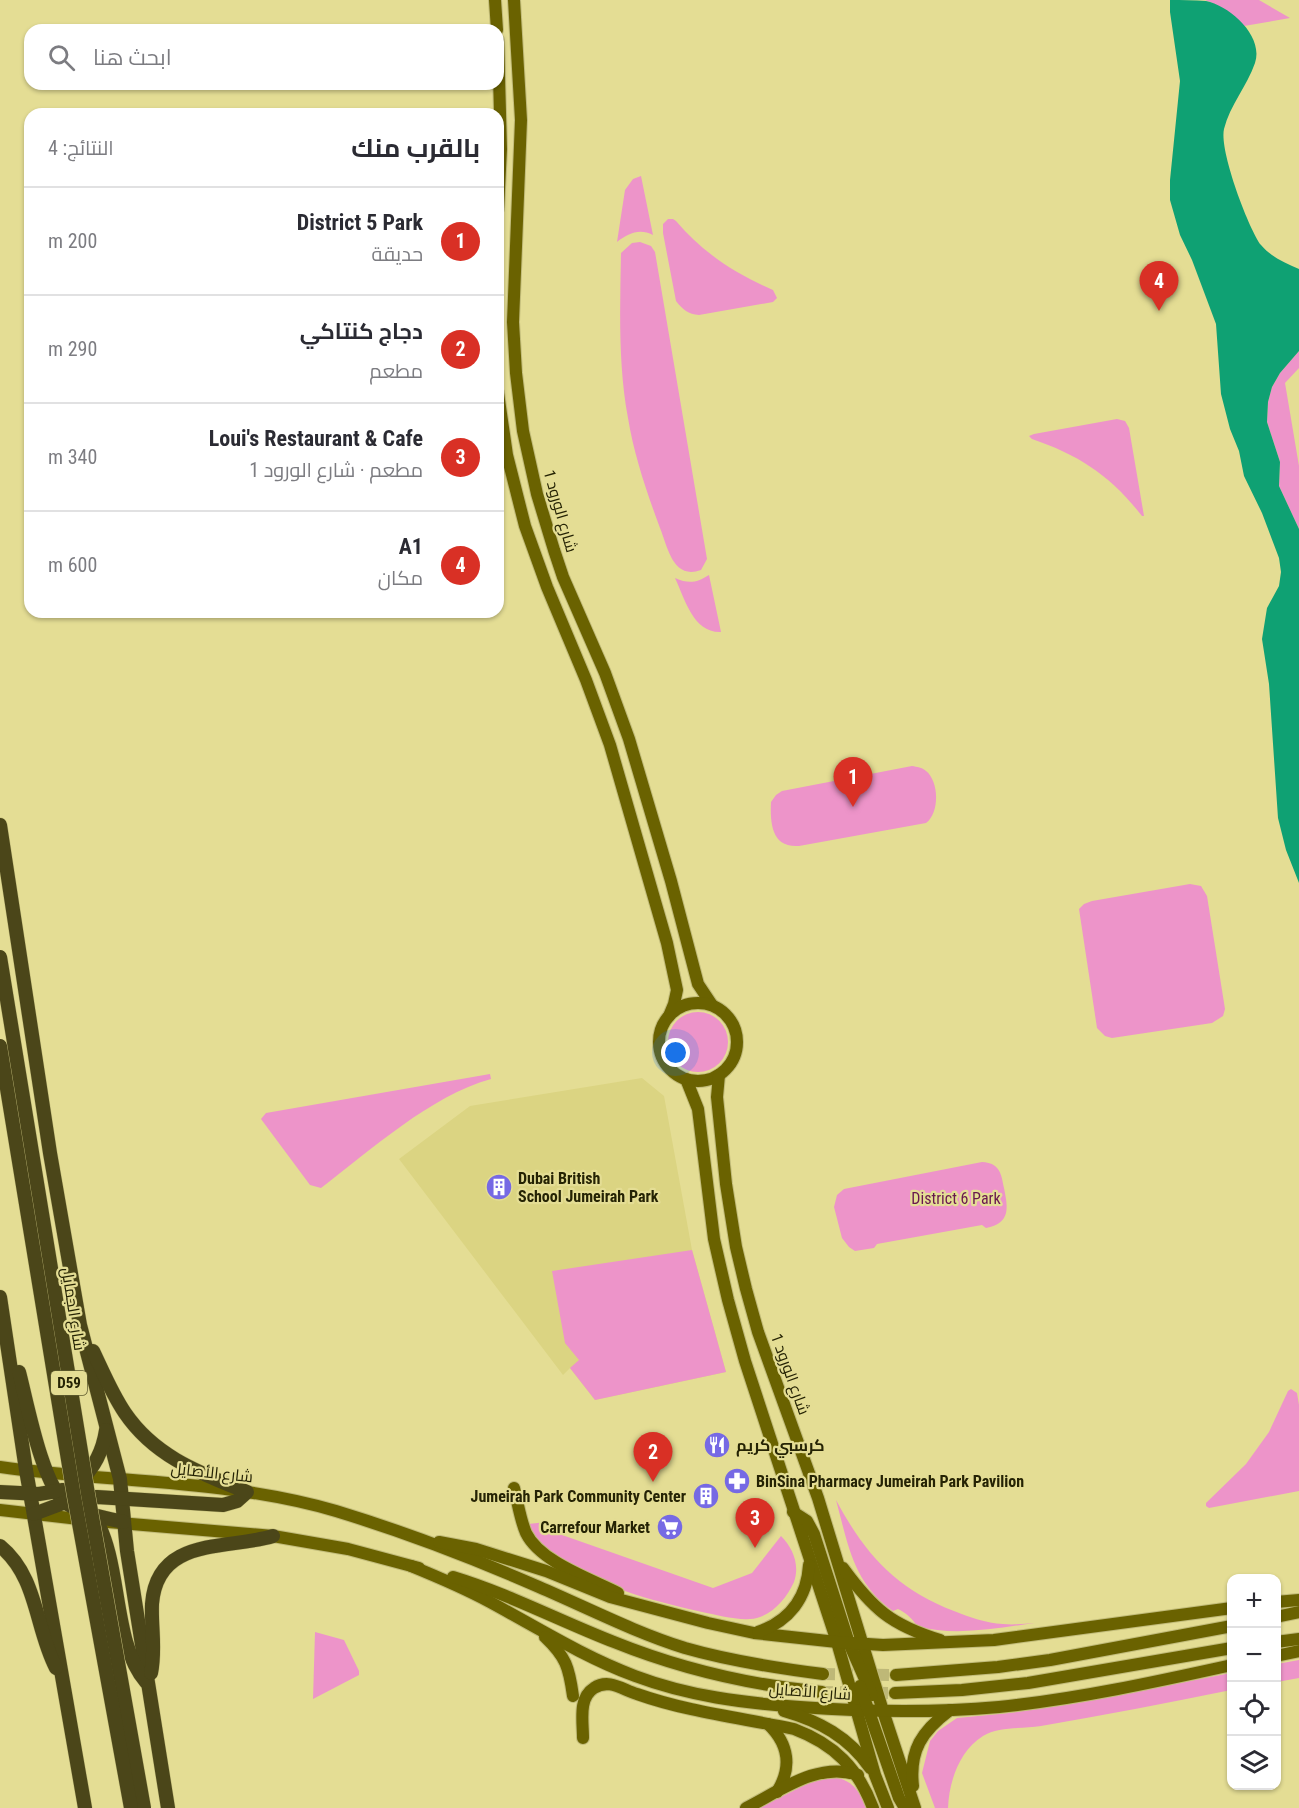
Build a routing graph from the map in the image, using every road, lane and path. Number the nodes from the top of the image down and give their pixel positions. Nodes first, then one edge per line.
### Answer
1 (495, 0) edge
2 (514, 0) edge
3 (497, 24) edge
4 (500, 90) edge
5 (500, 108) edge
6 (504, 434) edge
7 (0, 825) edge
8 (0, 957) edge
9 (712, 1005) junction
10 (669, 1016) junction
11 (0, 1046) edge
12 (719, 1075) junction
13 (686, 1079) junction
14 (1, 1303) edge
15 (80, 1325) junction
16 (0, 1326) edge
17 (106, 1427) junction
18 (0, 1467) edge
19 (26, 1470) junction
20 (47, 1475) junction
21 (85, 1476) junction
22 (120, 1479) junction
23 (514, 1488) dead end
24 (0, 1492) edge
25 (247, 1492) junction
26 (31, 1494) junction
27 (67, 1496) junction
28 (122, 1498) junction
29 (0, 1510) edge
30 (793, 1512) junction
31 (34, 1514) junction
32 (94, 1518) junction
33 (124, 1522) junction
34 (273, 1536) junction
35 (416, 1538) junction
36 (0, 1546) edge
37 (809, 1560) junction
38 (838, 1562) junction
39 (411, 1566) junction
40 (1299, 1600) edge
41 (1281, 1602) edge
42 (644, 1605) junction
43 (1227, 1609) edge
44 (1299, 1612) edge
45 (1281, 1616) edge
46 (536, 1627) junction
47 (1227, 1627) edge
48 (754, 1633) junction
49 (1299, 1639) edge
50 (1281, 1641) edge
51 (843, 1643) junction
52 (949, 1643) junction
53 (862, 1644) junction
54 (1227, 1649) edge
55 (1299, 1651) edge
56 (1281, 1655) edge
57 (1227, 1666) edge
58 (823, 1674) tunnel mouth
59 (896, 1675) tunnel mouth
60 (63, 1676) junction
61 (147, 1684) junction
62 (822, 1692) tunnel mouth
63 (896, 1693) tunnel mouth
64 (573, 1696) dead end
65 (757, 1704) junction
66 (950, 1710) junction
67 (856, 1711) junction
68 (876, 1711) junction
69 (767, 1724) junction
70 (583, 1738) dead end
71 (858, 1775) junction
72 (875, 1775) junction
73 (777, 1792) junction
74 (85, 1808) edge
75 (131, 1808) edge
76 (144, 1808) edge
77 (168, 1808) edge
78 (746, 1808) edge
79 (873, 1808) edge
80 (888, 1808) edge
81 (905, 1808) edge
82 (916, 1808) edge

1 - 3 main road
2 - 9 main road, شارع الورود 1
4 - 5 main road
6 - 10 main road
7 - 15 main road, D59
8 - 76 main road, شارع الجمايل / D59, bridge
9 - 10 main road
9 - 12 main road
10 - 13 main road
11 - 75 main road, شارع الجمايل / D59, bridge
12 - 13 main road
12 - 38 main road, شارع الورود 1
13 - 30 main road
14 - 16 main road
14 - 19 main road
14 - 20 main road
15 - 17 main road, D59
15 - 25 main road
17 - 21 main road
17 - 22 main road, D59
18 - 19 main road
19 - 20 main road
19 - 26 main road
20 - 21 main road, شارع الأصايل
20 - 27 main road
21 - 22 main road, شارع الأصايل
21 - 27 main road
22 - 25 main road, شارع الأصايل
22 - 28 main road, D59
23 - 42 main road
24 - 26 main road
25 - 28 main road
25 - 35 main road, شارع الأصايل
26 - 27 main road
26 - 31 main road
27 - 28 main road
27 - 31 main road
27 - 32 main road
28 - 33 main road, D59
29 - 31 main road
30 - 37 main road
30 - 51 main road
31 - 32 main road
31 - 60 main road
32 - 33 main road
32 - 61 main road
33 - 34 main road, شارع الأصايل
33 - 61 main road, D59
34 - 39 main road, شارع الأصايل
34 - 61 main road
35 - 42 main road, شارع الأصايل
35 - 58 main road, شارع الأصايل
36 - 60 main road
37 - 48 main road
37 - 51 main road
38 - 52 main road
38 - 53 main road, شارع الورود 1
39 - 46 main road, شارع الأصايل
39 - 62 main road, شارع الأصايل
40 - 41 main road
42 - 48 main road, شارع الأصايل
43 - 52 main road, شارع الأصايل
44 - 45 main road
46 - 64 main road
46 - 65 main road, شارع الأصايل
47 - 59 main road
48 - 51 main road, شارع الأصايل
49 - 50 main road
51 - 53 main road, شارع الأصايل
51 - 67 main road
51 - 68 main road
52 - 53 main road, شارع الأصايل
53 - 68 main road, شارع الورود 1
54 - 63 main road
55 - 56 main road
57 - 66 main road, شارع الأصايل
60 - 74 main road
61 - 77 main road, D59
65 - 67 main road, شارع الأصايل
65 - 72 main road
66 - 68 main road, شارع الأصايل
66 - 82 main road
67 - 68 main road, شارع الأصايل
67 - 72 main road
68 - 81 main road
68 - 82 main road
69 - 70 main road
69 - 71 main road
69 - 73 main road
71 - 73 main road
71 - 79 main road
72 - 80 main road
73 - 78 main road

